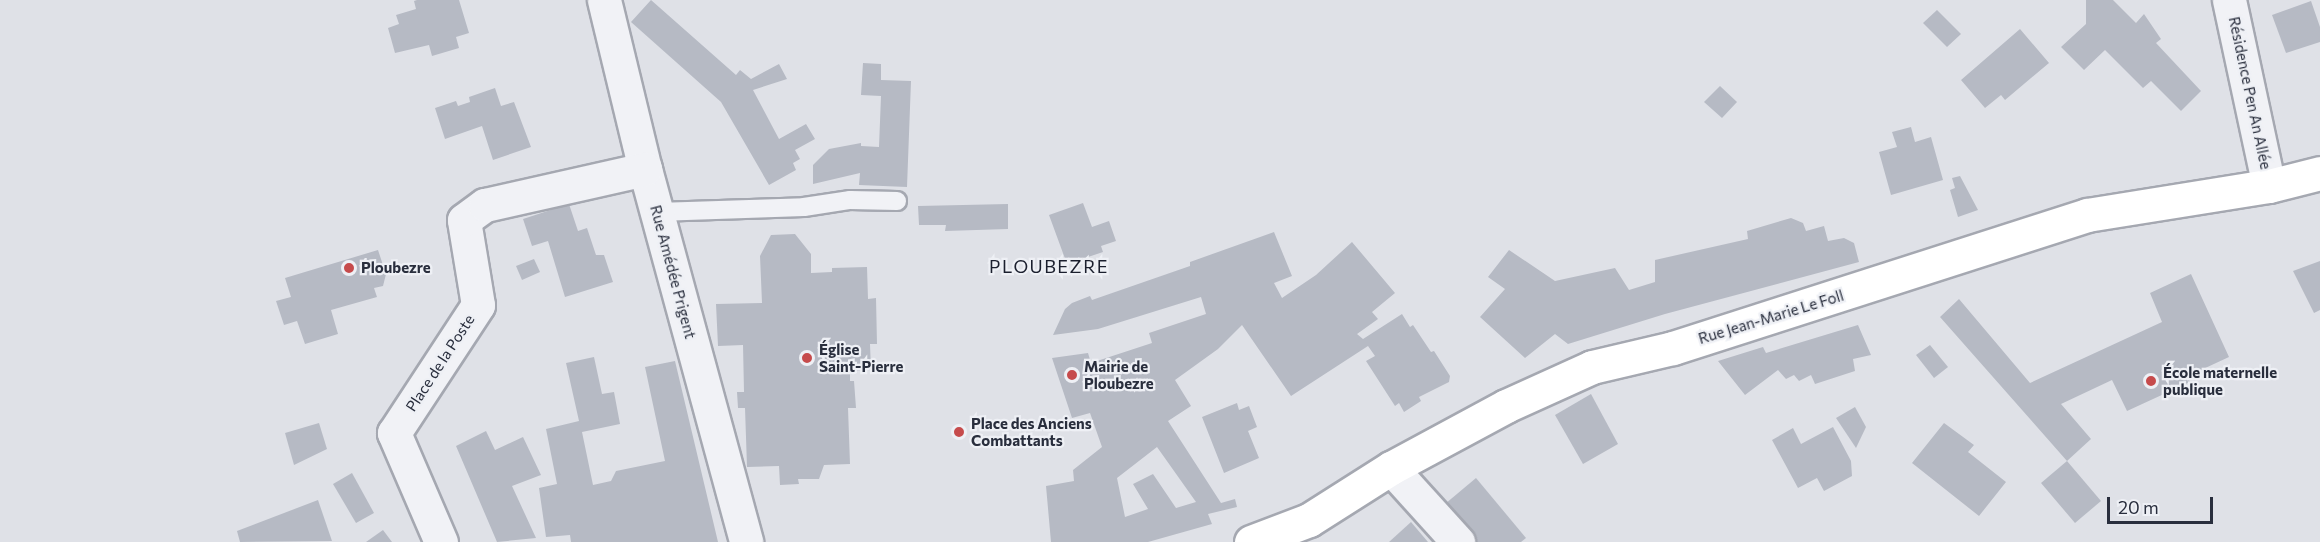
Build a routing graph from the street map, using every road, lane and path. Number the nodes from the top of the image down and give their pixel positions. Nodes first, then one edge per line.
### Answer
1 (604, 0) edge
2 (2229, 0) edge
3 (645, 169) junction
4 (2320, 173) edge
5 (2269, 186) junction
6 (897, 201) dead end
7 (657, 212) junction
8 (1391, 468) junction
9 (1300, 534) edge
10 (441, 542) edge
11 (746, 542) edge
12 (1251, 542) edge
13 (1458, 542) edge

1 - 3 street, Rue Amédée Prigent
2 - 5 street, Résidence Pen An Allée
3 - 7 street, Rue Amédée Prigent
3 - 10 street, Place de la Poste
4 - 5 main road, Rue Jean-Marie Le Foll
5 - 8 main road, Rue Jean-Marie Le Foll
6 - 7 lane
7 - 11 street, Rue Amédée Prigent
8 - 9 main road, Rue Jean-Marie Le Foll
8 - 13 street
9 - 12 main road, Rue Jean-Marie Le Foll

